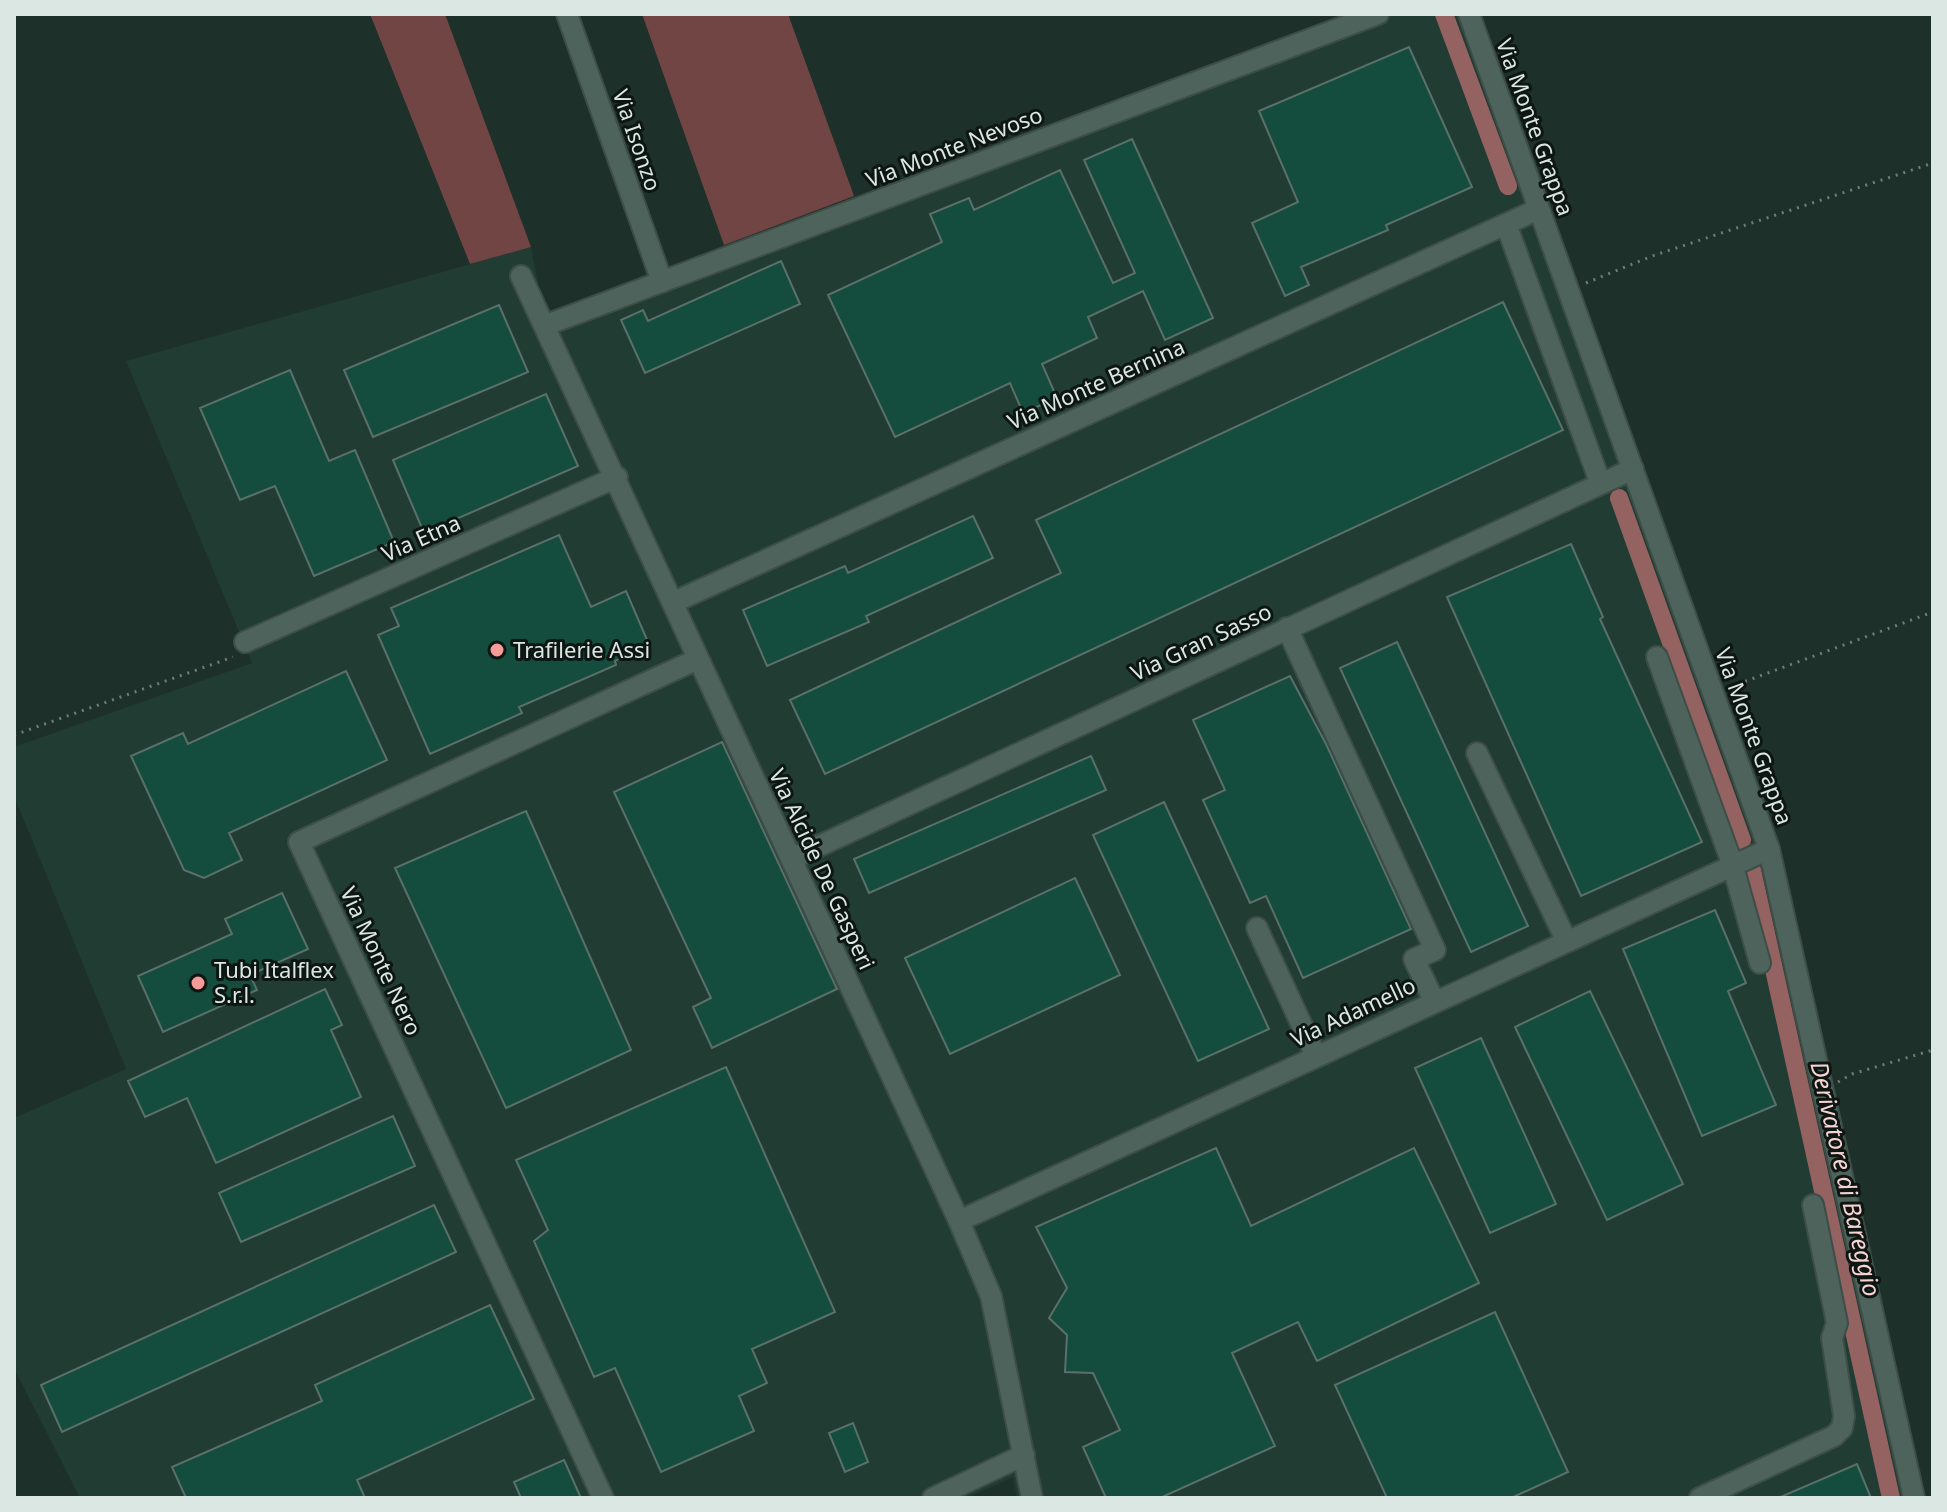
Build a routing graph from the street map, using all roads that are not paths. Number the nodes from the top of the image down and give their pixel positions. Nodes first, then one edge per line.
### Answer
1 (567, 14) edge
2 (1378, 14) edge
3 (1469, 14) edge
4 (1539, 209) junction
5 (1506, 224) junction
6 (521, 276) dead end
7 (662, 282) junction
8 (546, 325) junction
9 (1633, 469) junction
10 (617, 477) junction
11 (1600, 482) junction
12 (674, 602) junction
13 (1287, 628) junction
14 (245, 642) road end
15 (1657, 657) dead end
16 (698, 659) junction
17 (1477, 753) dead end
18 (1749, 856) junction
19 (791, 859) junction
20 (1257, 928) dead end
21 (1566, 940) junction
22 (1760, 963) dead end
23 (1434, 1001) junction
24 (1316, 1056) junction
25 (1813, 1205) dead end
26 (959, 1221) junction
27 (1024, 1455) junction
28 (603, 1498) edge
29 (933, 1498) edge
30 (1032, 1498) edge
31 (1700, 1498) edge
32 (1914, 1498) edge

1 - 7 street, Via Isonzo
2 - 7 street, Via Monte Nevoso
3 - 4 street, Via Monte Grappa
4 - 5 street, Via Monte Bernina
4 - 9 street, Via Monte Grappa
5 - 11 street
5 - 12 street, Via Monte Bernina
6 - 8 street, Via Alcide De Gasperi
7 - 8 street, Via Monte Nevoso
8 - 10 street, Via Alcide De Gasperi
9 - 11 street, Via Gran Sasso
9 - 18 street, Via Monte Grappa
10 - 12 street, Via Alcide De Gasperi
10 - 14 street, Via Etna
11 - 13 street, Via Gran Sasso
12 - 16 street, Via Alcide De Gasperi
13 - 19 street, Via Gran Sasso
13 - 23 street
15 - 18 street
16 - 19 street, Via Alcide De Gasperi
16 - 28 street, Via Monte Nero
17 - 21 street
18 - 21 street, Via Adamello
18 - 22 street
18 - 32 street, Via Monte Grappa
19 - 26 street, Via Alcide De Gasperi
20 - 24 street
21 - 23 street, Via Adamello
23 - 24 street, Via Adamello
24 - 26 street, Via Adamello
25 - 31 street
26 - 27 street, Via Alcide De Gasperi
27 - 29 street
27 - 30 street, Via Alcide De Gasperi

